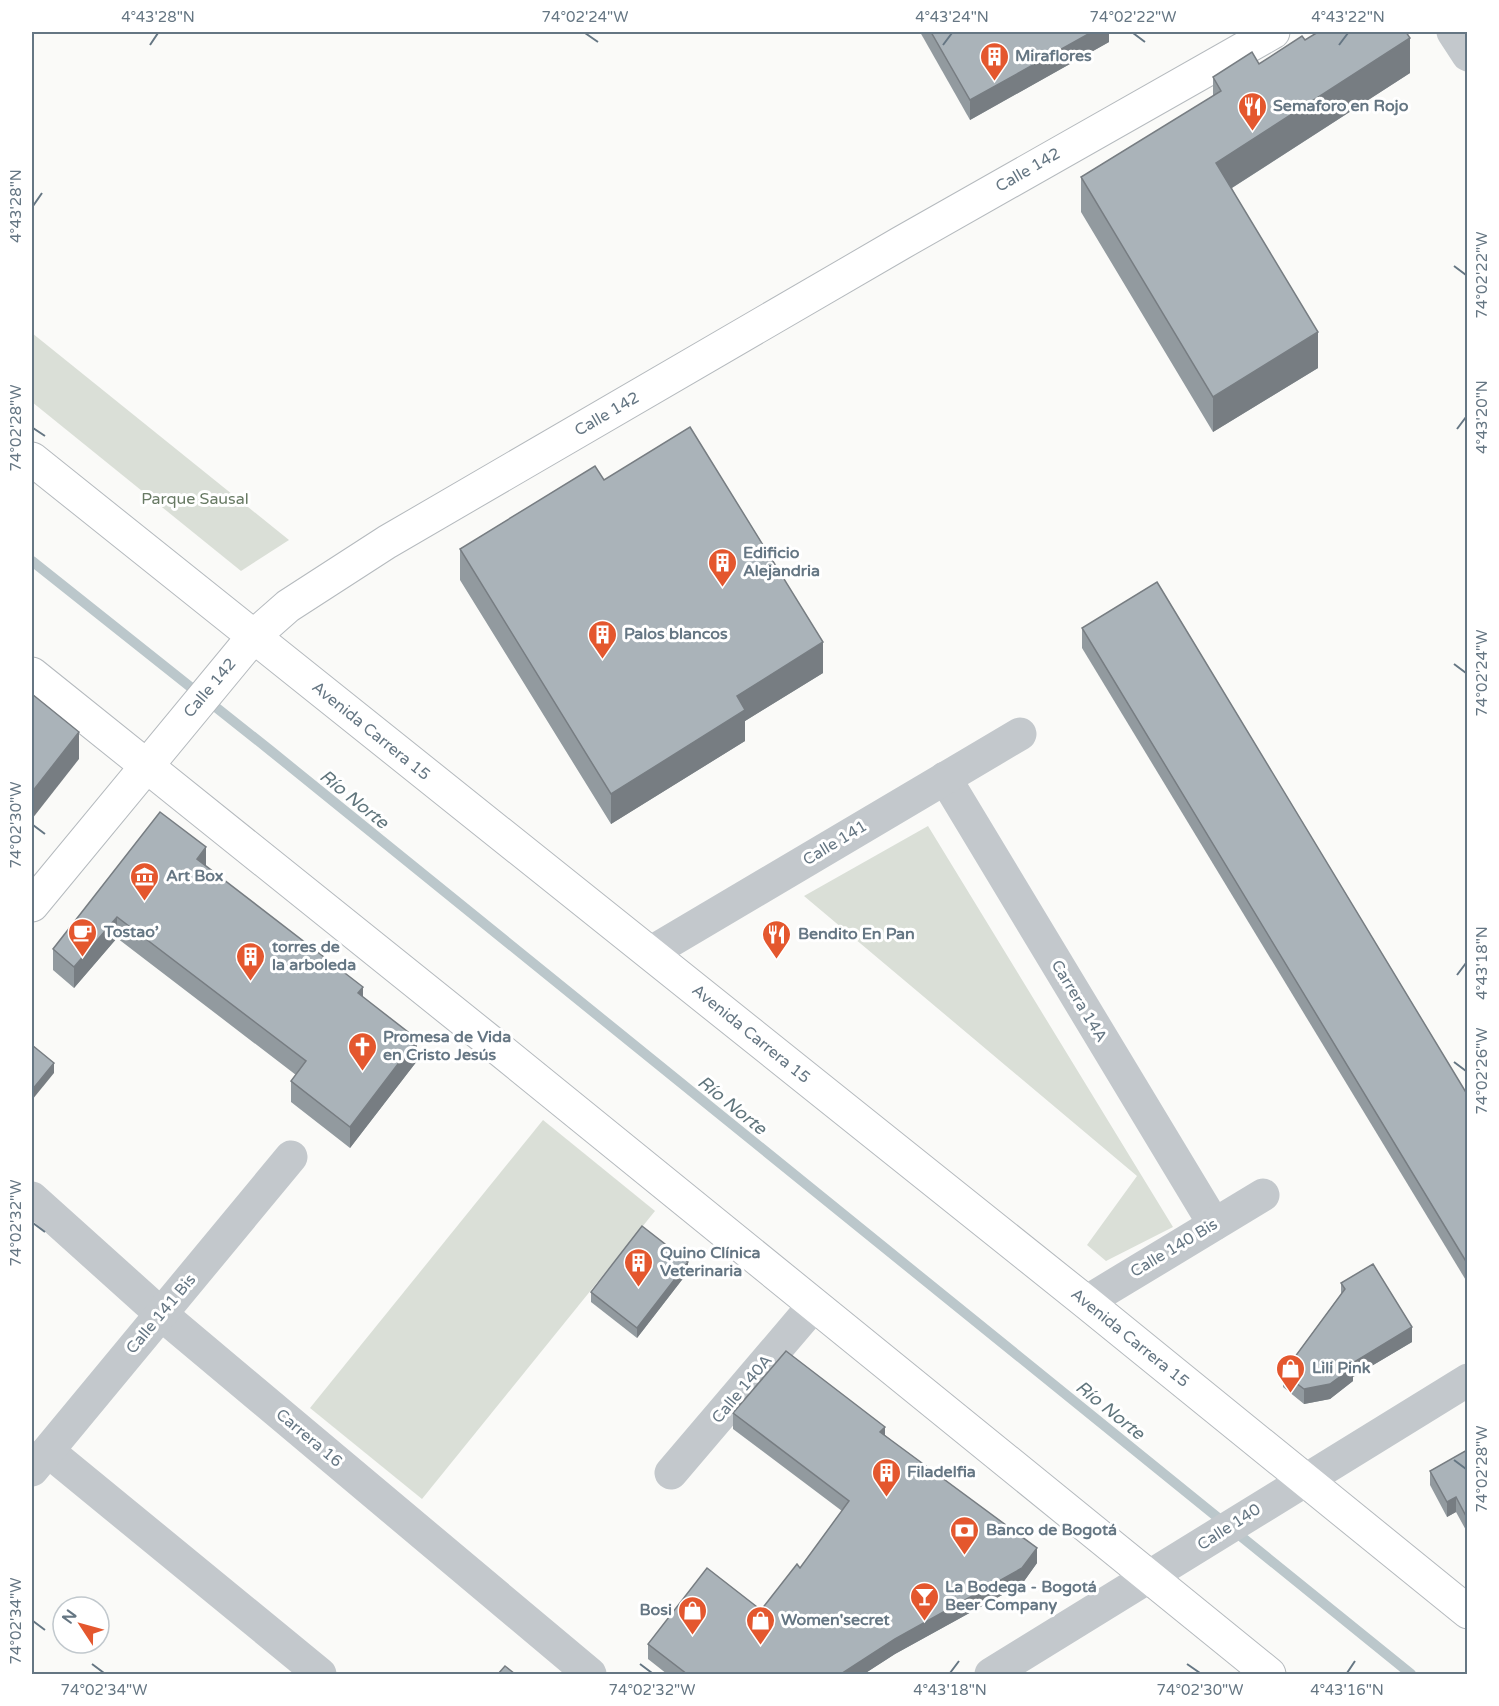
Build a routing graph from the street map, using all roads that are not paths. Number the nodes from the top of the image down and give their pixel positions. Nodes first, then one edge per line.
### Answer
1 (1273, 32) edge
2 (1453, 32) edge
3 (1467, 55) edge
4 (32, 459) edge
5 (246, 645) junction
6 (32, 674) edge
7 (1020, 734) dead end
8 (152, 757) junction
9 (945, 778) junction
10 (32, 905) edge
11 (650, 953) junction
12 (291, 1157) dead end
13 (1263, 1195) dead end
14 (32, 1198) edge
15 (1214, 1224) junction
16 (1086, 1302) junction
17 (814, 1305) junction
18 (161, 1314) junction
19 (1467, 1380) edge
20 (40, 1460) edge
21 (671, 1473) dead end
22 (1294, 1485) junction
23 (1162, 1570) junction
24 (1467, 1612) edge
25 (320, 1674) edge
26 (590, 1674) edge
27 (991, 1674) edge
28 (1269, 1674) edge

1 - 5 main road, Calle 142
2 - 3 street
4 - 5 main road, Avenida Carrera 15
5 - 8 main road, Calle 142
5 - 11 main road, Avenida Carrera 15
6 - 8 main road
7 - 9 street, Calle 141
8 - 10 main road, Calle 142
8 - 17 main road
9 - 11 street, Calle 141
9 - 15 street, Carrera 14A
11 - 16 main road, Avenida Carrera 15
12 - 18 street, Calle 141 Bis
13 - 15 street, Calle 140 Bis
14 - 18 street, Carrera 16
15 - 16 street, Calle 140 Bis
16 - 22 main road, Avenida Carrera 15
17 - 21 street, Calle 140A
17 - 23 main road
18 - 20 street, Calle 141 Bis
18 - 26 street, Carrera 16
19 - 22 street, Calle 140
20 - 25 street
22 - 23 street, Calle 140
22 - 24 main road, Avenida Carrera 15
23 - 27 street, Calle 140
23 - 28 main road

